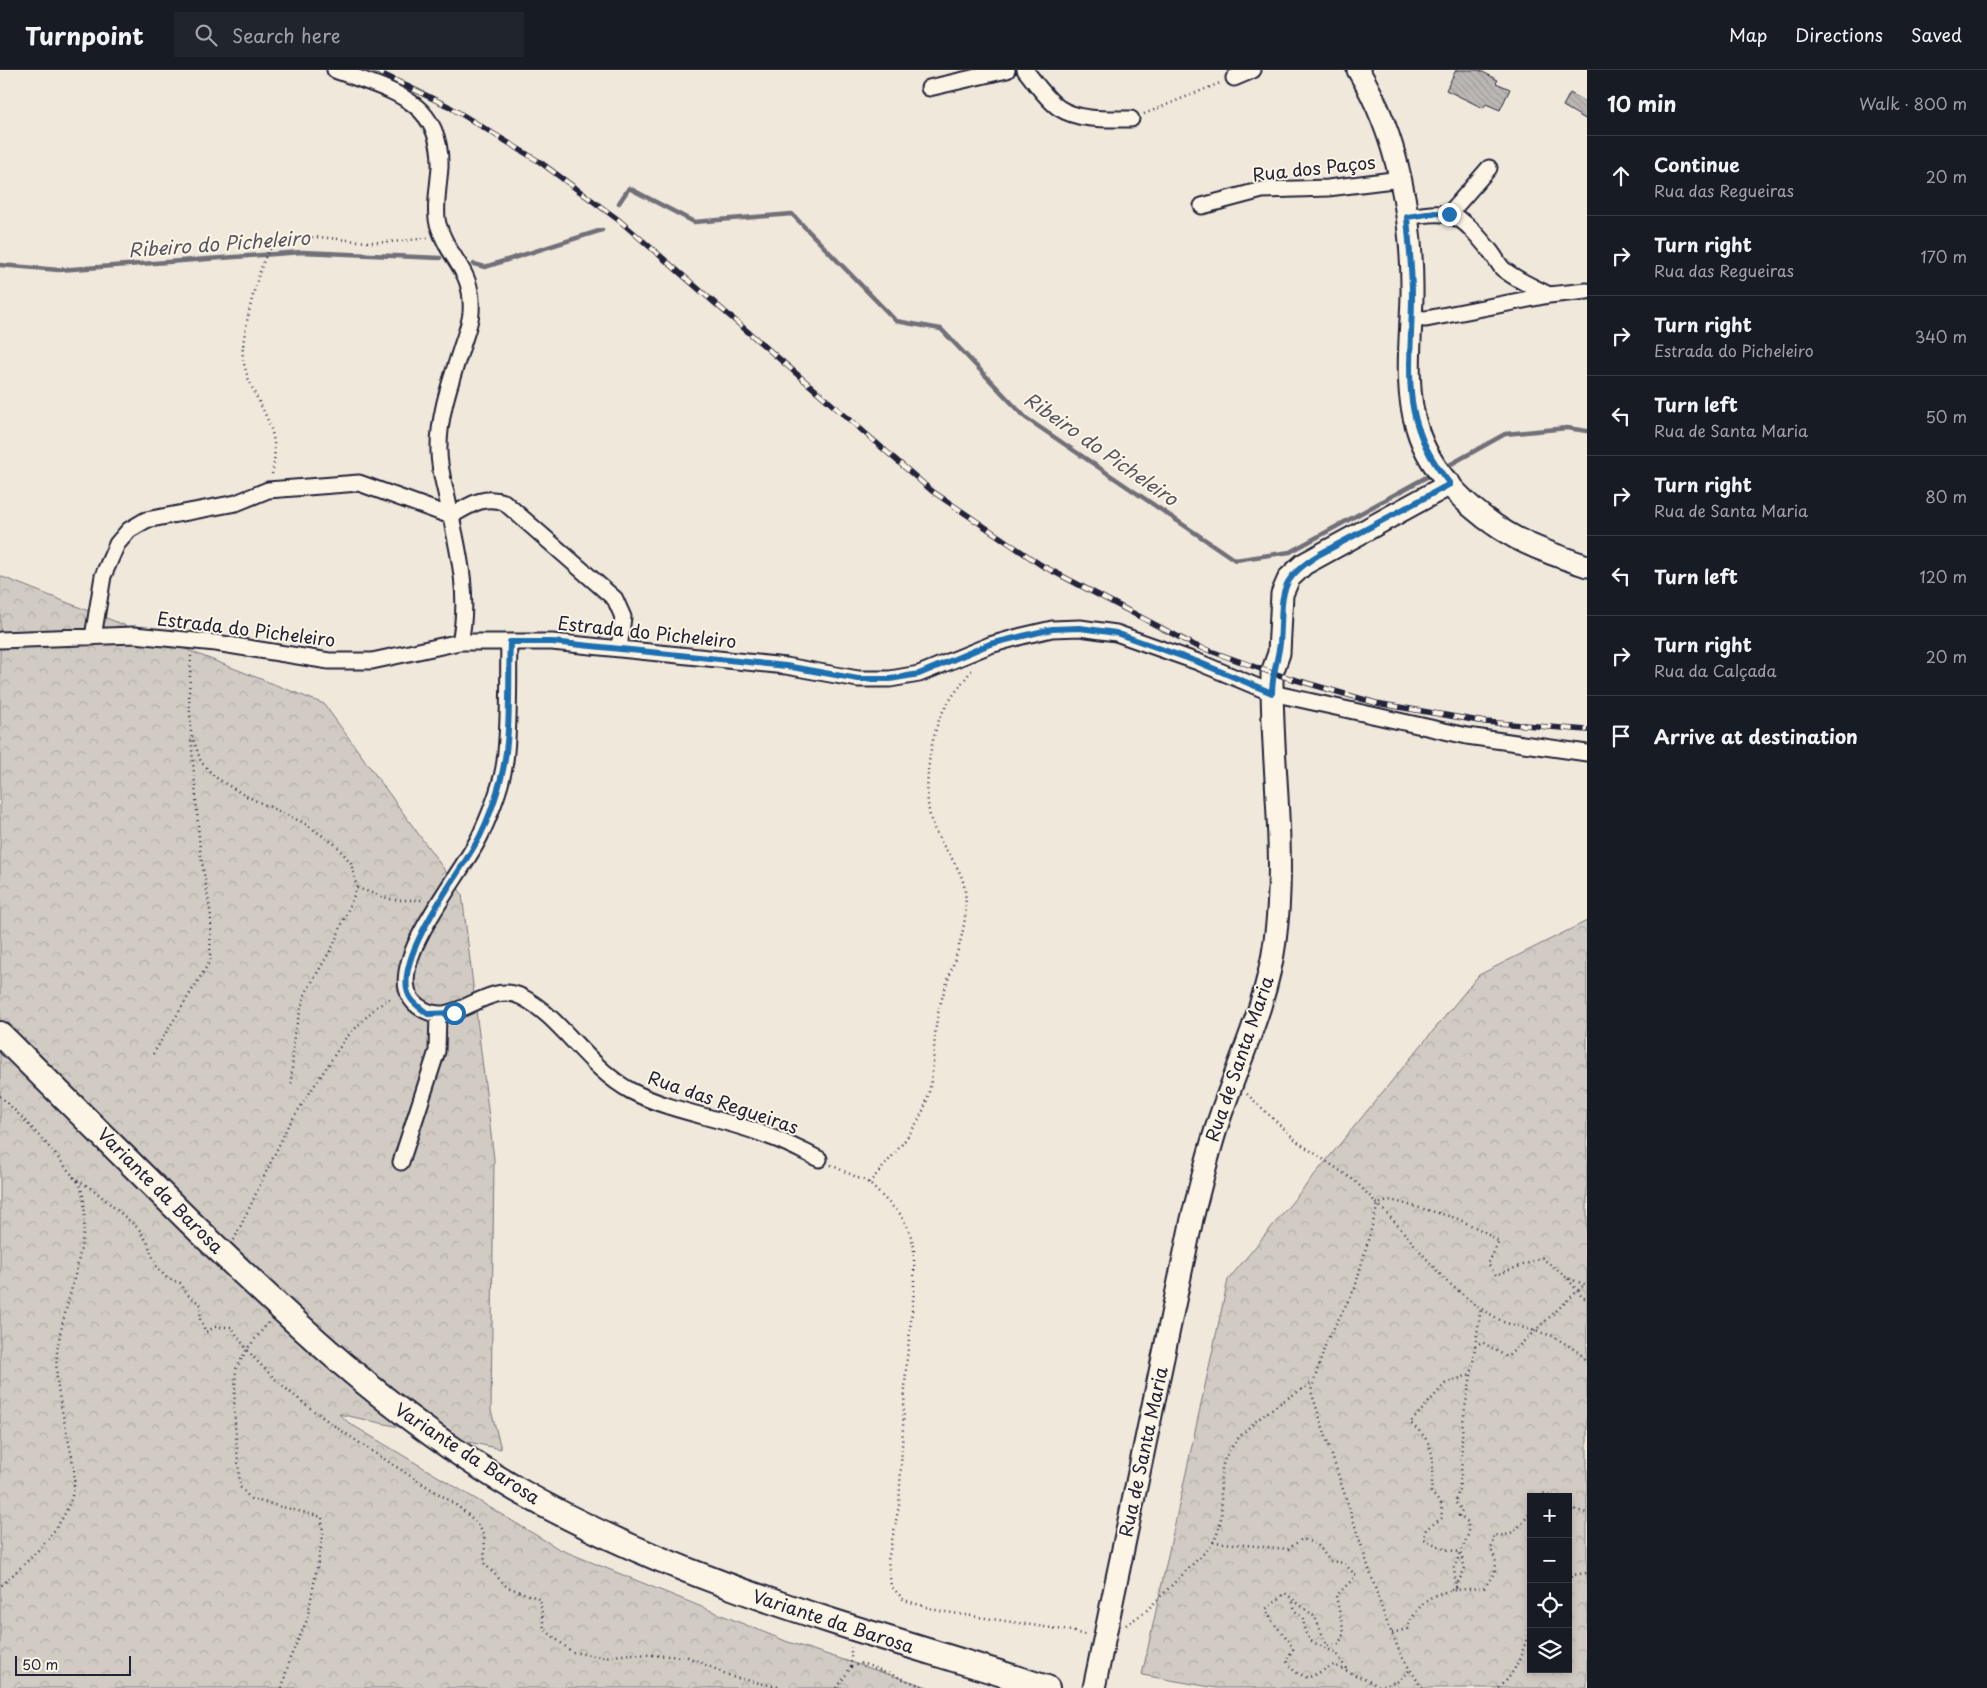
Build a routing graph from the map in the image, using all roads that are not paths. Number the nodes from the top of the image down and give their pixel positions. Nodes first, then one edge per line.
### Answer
1 (335, 70) edge
2 (1007, 70) edge
3 (1025, 70) edge
4 (1253, 70) edge
5 (1358, 70) edge
6 (1234, 78) road end
7 (929, 88) dead end
8 (1131, 119) road end
9 (1488, 168) dead end
10 (1401, 179) junction
11 (1202, 206) dead end
12 (1449, 214) junction
13 (1407, 217) junction
14 (1587, 290) edge
15 (1549, 295) junction
16 (1412, 318) junction
17 (1442, 474) junction
18 (451, 516) junction
19 (1587, 566) edge
20 (93, 636) junction
21 (0, 640) edge
22 (460, 642) junction
23 (510, 642) junction
24 (619, 649) junction
25 (1272, 693) junction
26 (1587, 753) edge
27 (438, 1014) junction
28 (0, 1034) edge
29 (819, 1159) road end
30 (401, 1162) dead end
31 (1044, 1687) edge
32 (1094, 1688) edge

1 - 18 street
2 - 7 street
3 - 8 street
4 - 6 street
5 - 10 street
9 - 12 street
10 - 11 street, Rua dos Paços
10 - 13 street
12 - 13 street
12 - 15 street
13 - 16 street
14 - 15 street
15 - 16 street
16 - 17 street
17 - 19 street
17 - 25 street, Rua de Santa Maria
18 - 20 street
18 - 22 street
18 - 24 street
20 - 21 street, Estrada do Picheleiro
20 - 22 street, Estrada do Picheleiro
22 - 23 street, Estrada do Picheleiro
23 - 24 street, Estrada do Picheleiro
23 - 27 street
24 - 25 street, Estrada do Picheleiro
25 - 26 street, Estrada do Picheleiro
25 - 32 street, Rua de Santa Maria
27 - 29 street, Rua das Regueiras
27 - 30 street
28 - 31 main road, Variante da Barosa

